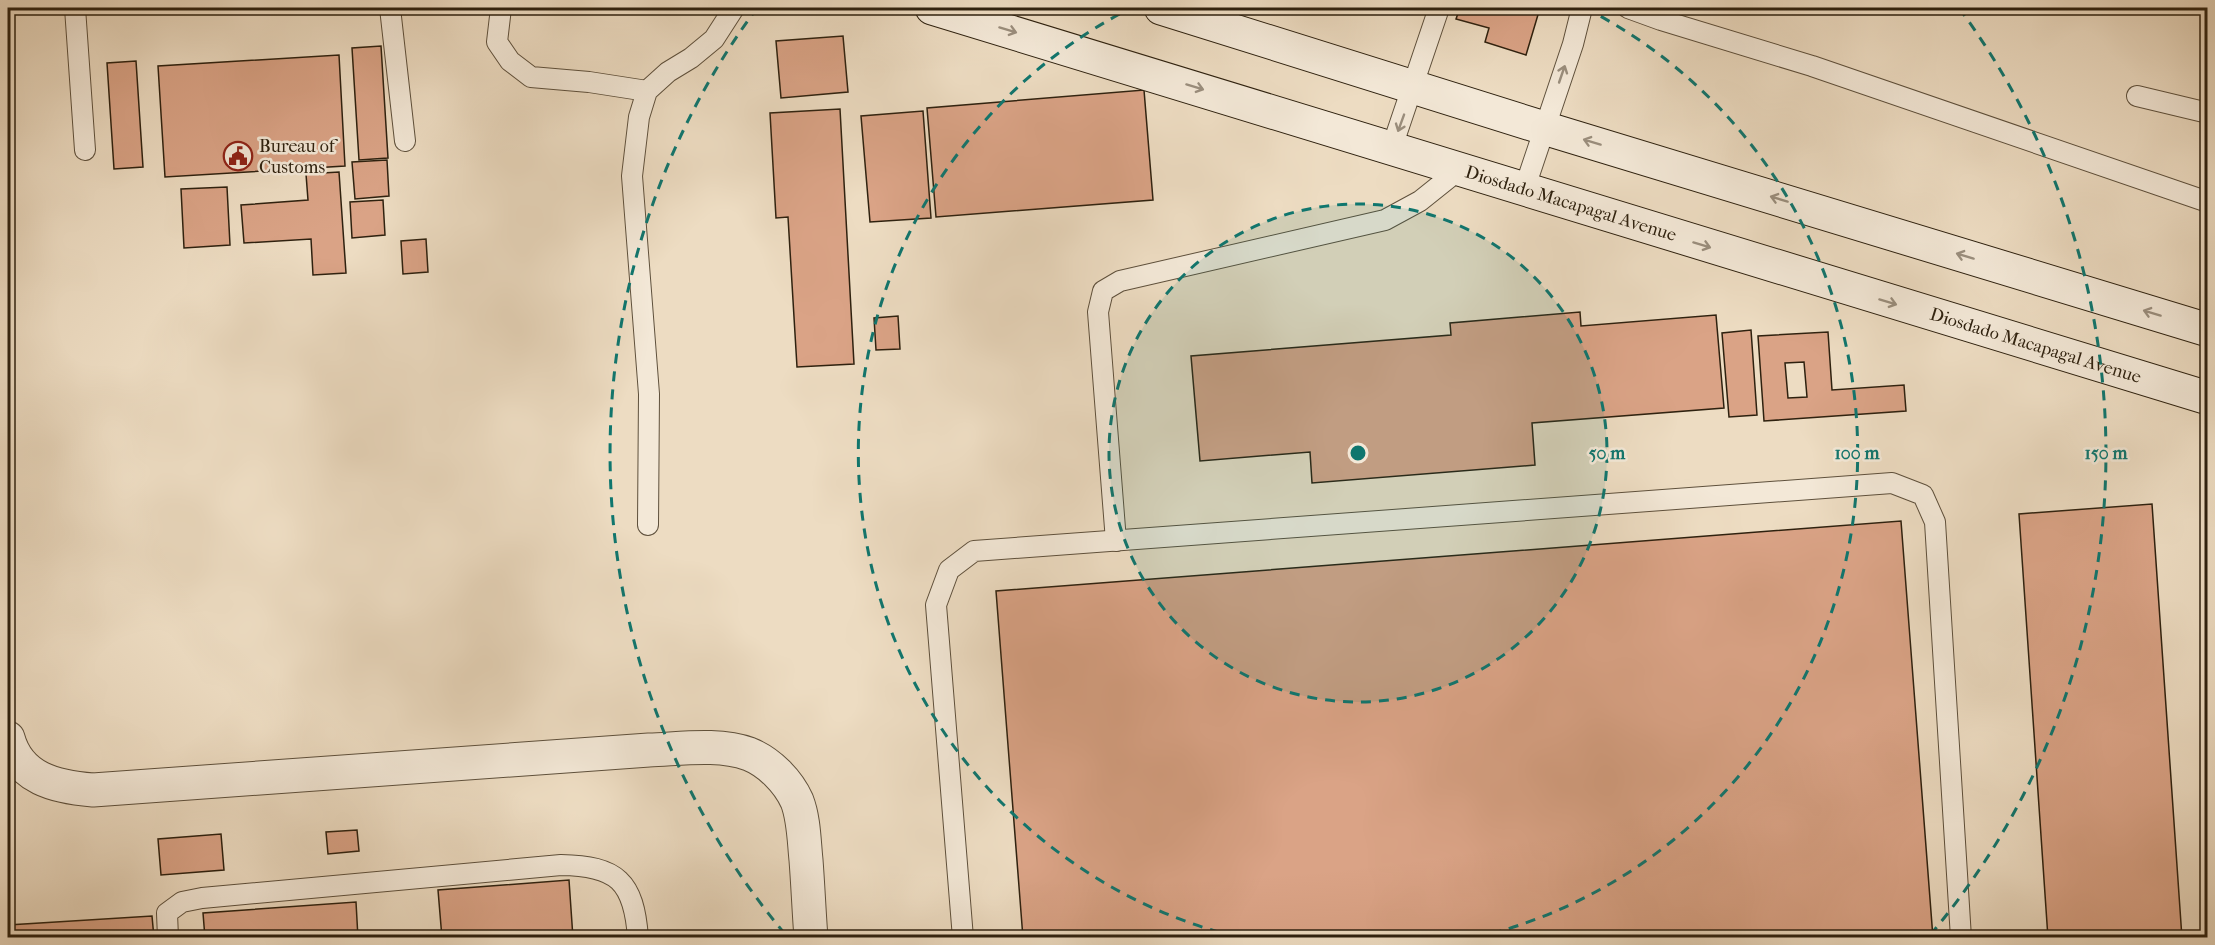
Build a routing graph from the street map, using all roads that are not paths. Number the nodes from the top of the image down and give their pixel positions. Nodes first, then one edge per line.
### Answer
1 (75, 8) edge
2 (390, 8) edge
3 (501, 8) edge
4 (734, 8) edge
5 (932, 8) edge
6 (1161, 8) edge
7 (1439, 8) edge
8 (1582, 8) edge
9 (1628, 8) edge
10 (1415, 86) junction
11 (647, 91) junction
12 (2138, 96) dead end
13 (2208, 113) edge
14 (1544, 128) junction
15 (405, 141) dead end
16 (1392, 147) junction
17 (85, 150) dead end
18 (1460, 169) junction
19 (1524, 190) junction
20 (2208, 202) edge
21 (2208, 330) edge
22 (2208, 398) edge
23 (648, 525) dead end
24 (1116, 541) junction
25 (8, 738) edge
26 (168, 938) edge
27 (638, 938) edge
28 (811, 938) edge
29 (963, 938) edge
30 (1961, 938) edge

1 - 17 lane
2 - 15 lane
3 - 11 lane
4 - 11 lane
5 -> 16 main road, Diosdado Macapagal Avenue
6 - 10 main road
7 - 10 lane
14 -> 8 lane
9 - 20 lane
10 - 14 main road
10 -> 16 lane
11 - 23 lane
12 - 13 lane
14 - 19 lane
21 -> 14 main road
16 - 18 main road, Diosdado Macapagal Avenue
18 - 19 main road, Diosdado Macapagal Avenue
18 - 24 lane
19 -> 22 main road, Diosdado Macapagal Avenue
24 - 29 lane
24 - 30 lane
25 - 28 main road
26 - 27 lane

